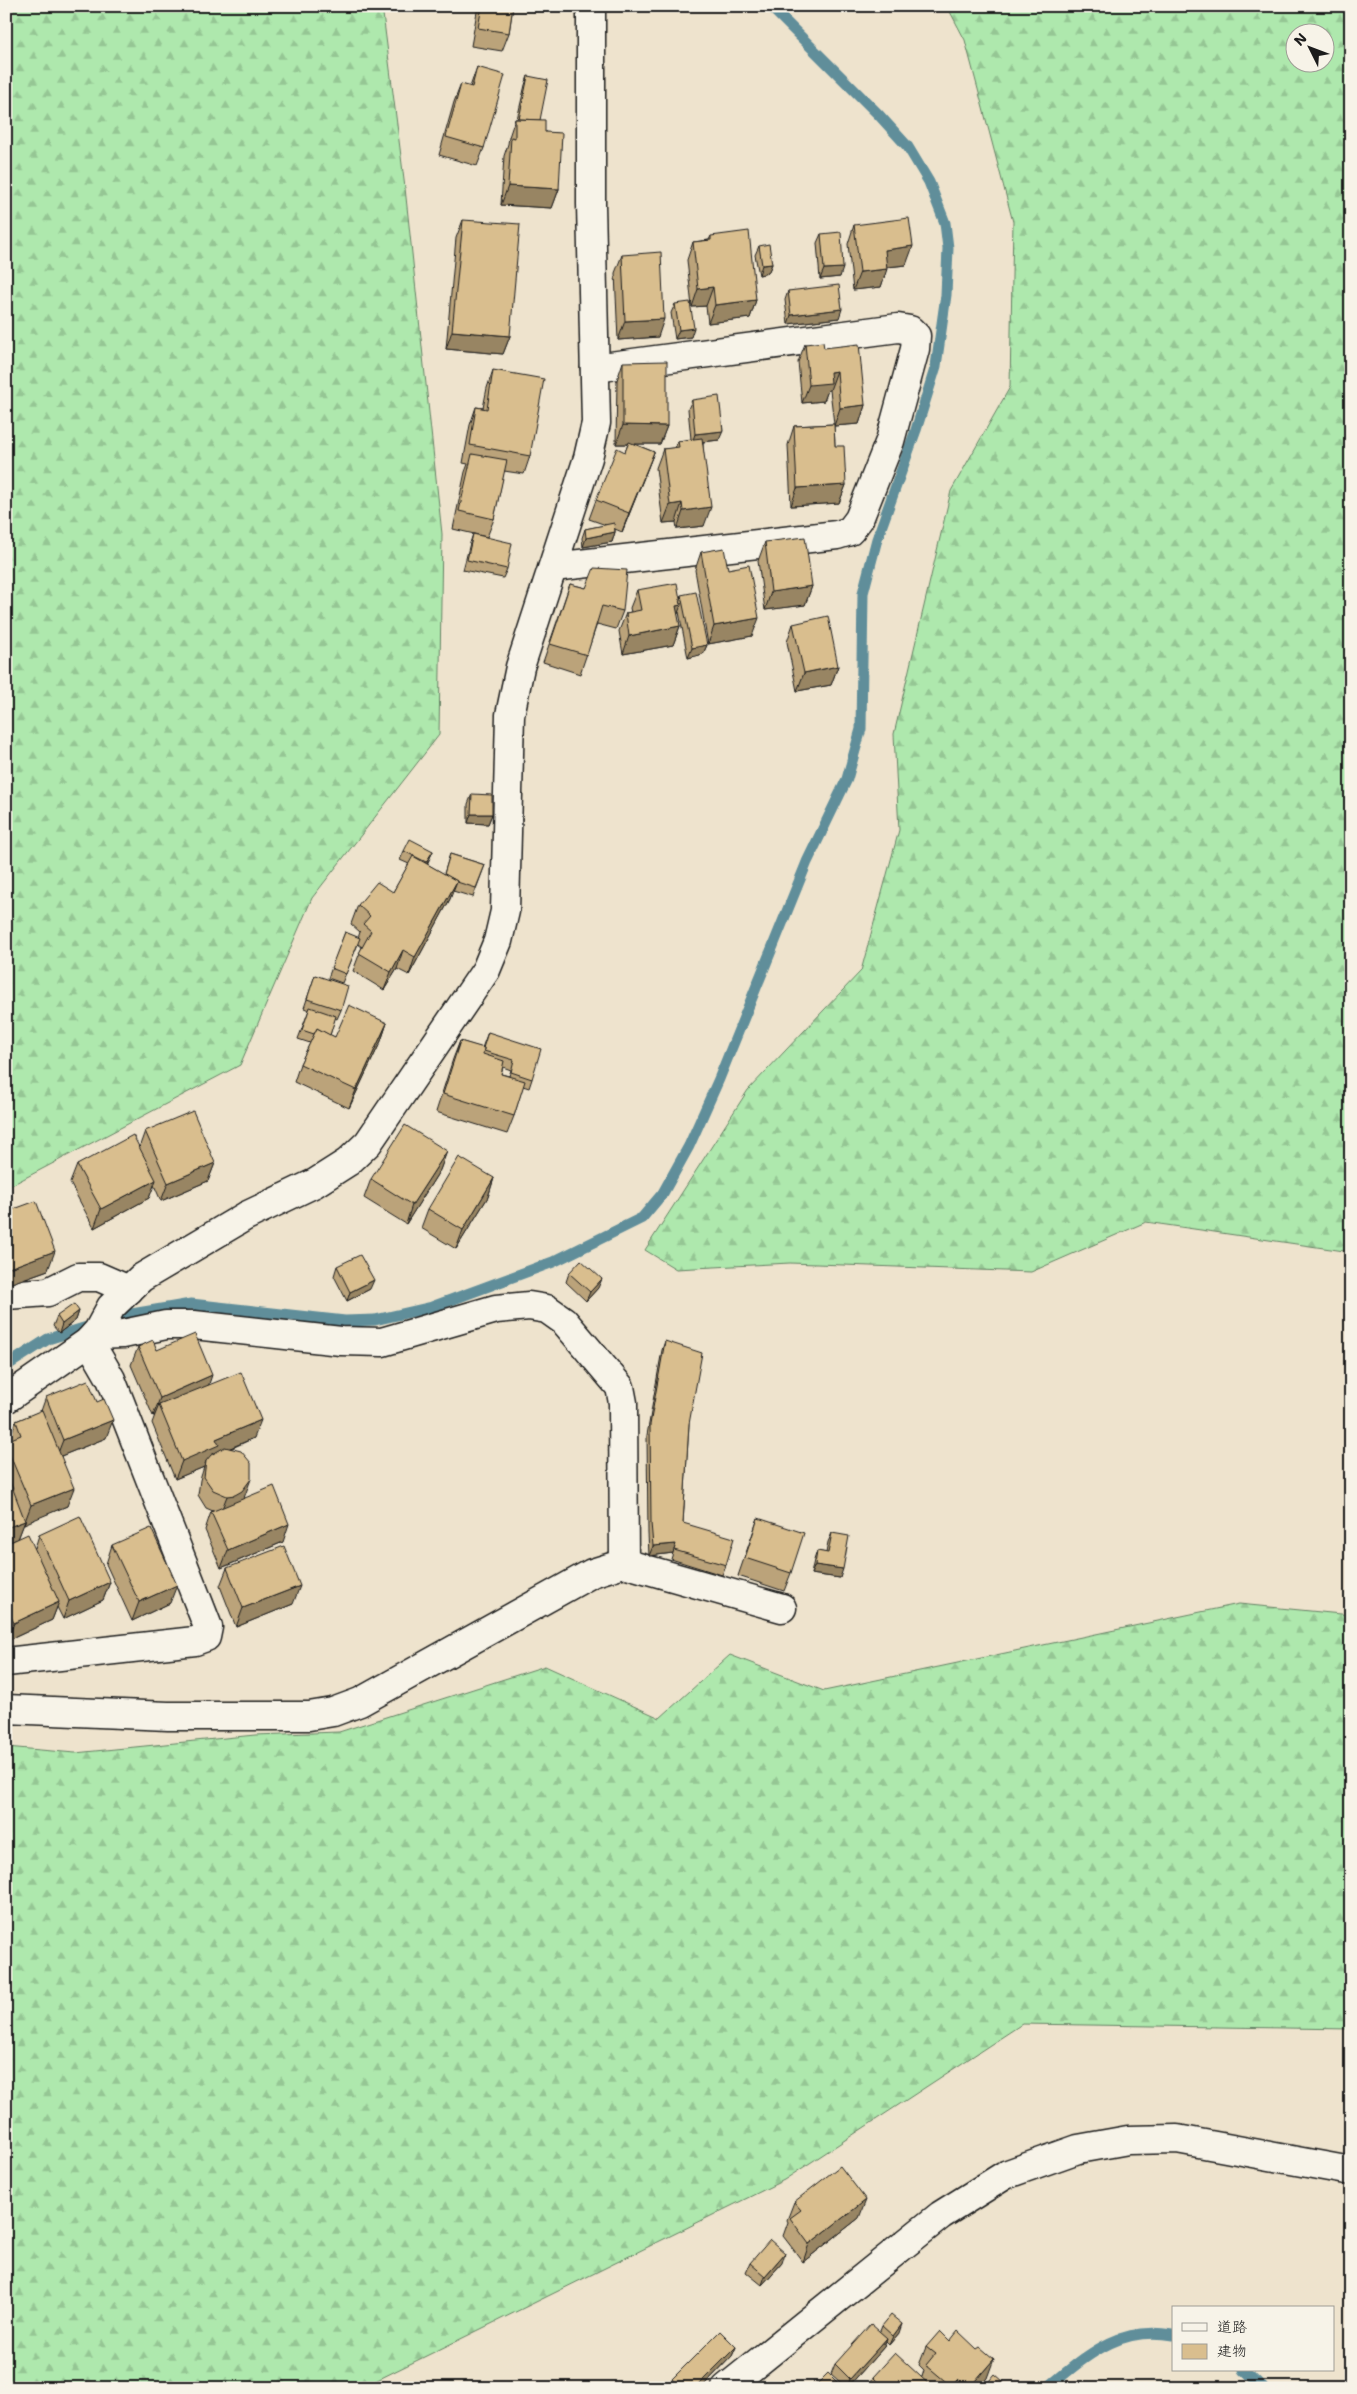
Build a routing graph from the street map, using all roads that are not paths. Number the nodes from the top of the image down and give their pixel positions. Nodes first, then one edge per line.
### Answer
1 (591, 6) edge
2 (596, 368) junction
3 (553, 567) junction
4 (130, 1290) junction
5 (6, 1295) edge
6 (92, 1338) junction
7 (6, 1399) edge
8 (624, 1563) junction
9 (782, 1608) dead end
10 (6, 1662) edge
11 (6, 1709) edge
12 (1351, 2171) edge
13 (726, 2388) edge

1 - 2 street
2 - 3 street
2 - 3 street
3 - 4 street
4 - 5 street
4 - 6 street
6 - 7 street
6 - 8 street
6 - 10 street
8 - 9 street
8 - 11 street
12 - 13 street

